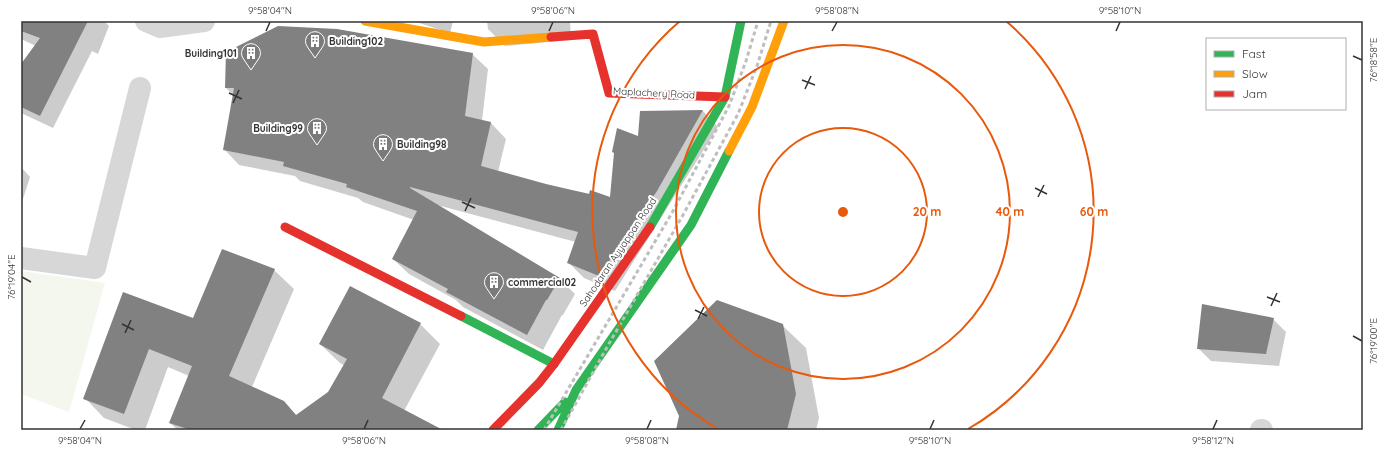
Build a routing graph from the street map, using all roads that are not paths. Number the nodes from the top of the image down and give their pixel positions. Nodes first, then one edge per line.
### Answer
1 (146, 21) edge
2 (204, 21) edge
3 (365, 21) edge
4 (742, 21) edge
5 (784, 21) edge
6 (140, 88) dead end
7 (725, 96) junction
8 (285, 227) dead end
9 (21, 258) edge
10 (554, 364) junction
11 (576, 390) junction
12 (493, 430) edge
13 (538, 430) edge
14 (558, 430) edge

1 - 2 street
3 - 7 main road, Maplachery Road
4 - 7 main road, Sahodaran Ayyappan Road
5 - 11 main road
6 - 9 street
7 - 10 main road, Sahodaran Ayyappan Road
8 - 10 main road
10 - 12 main road, Sahodaran Ayyappan Road
11 - 13 main road
11 - 14 main road

